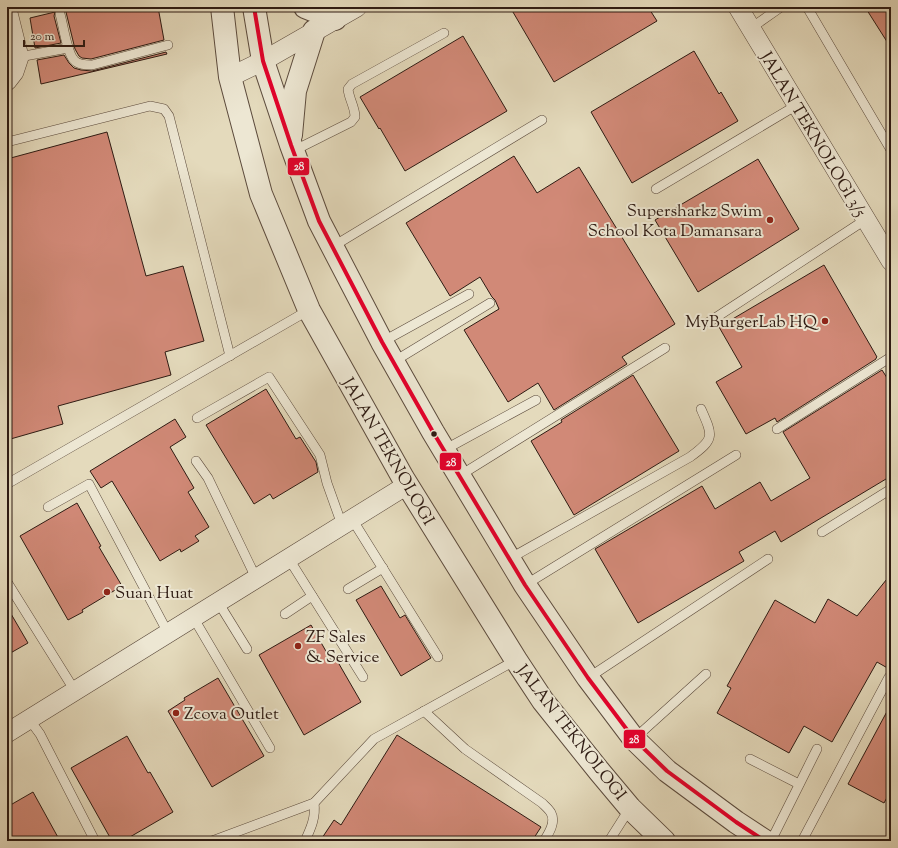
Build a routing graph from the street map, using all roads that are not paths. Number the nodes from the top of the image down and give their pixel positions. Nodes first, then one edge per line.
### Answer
1 (222, 7) edge
2 (254, 7) edge
3 (305, 7) edge
4 (357, 7) edge
5 (738, 7) edge
6 (781, 7) edge
7 (808, 7) edge
8 (7, 9) edge
9 (60, 14) dead end
10 (335, 19) junction
11 (750, 28) junction
12 (314, 31) junction
13 (444, 34) dead end
14 (168, 45) dead end
15 (68, 48) junction
16 (19, 57) junction
17 (263, 61) junction
18 (230, 76) junction
19 (7, 81) edge
20 (797, 105) junction
21 (542, 120) dead end
22 (7, 142) edge
23 (292, 148) junction
24 (891, 150) edge
25 (656, 190) dead end
26 (865, 220) junction
27 (332, 247) junction
28 (891, 261) edge
29 (469, 294) dead end
30 (490, 303) dead end
31 (309, 310) junction
32 (709, 322) dead end
33 (382, 342) junction
34 (665, 348) dead end
35 (230, 356) junction
36 (891, 357) edge
37 (393, 362) junction
38 (536, 400) dead end
39 (701, 409) dead end
40 (197, 418) dead end
41 (777, 428) dead end
42 (444, 450) junction
43 (736, 456) dead end
44 (196, 461) dead end
45 (459, 476) junction
46 (7, 484) edge
47 (407, 485) junction
48 (891, 489) edge
49 (48, 507) dead end
50 (347, 522) junction
51 (822, 532) dead end
52 (289, 559) junction
53 (509, 559) junction
54 (768, 559) dead end
55 (383, 568) junction
56 (256, 578) junction
57 (7, 582) edge
58 (525, 586) junction
59 (348, 589) dead end
60 (312, 596) junction
61 (218, 602) junction
62 (285, 614) dead end
63 (193, 617) junction
64 (168, 633) junction
65 (247, 649) dead end
66 (438, 657) dead end
67 (516, 660) junction
68 (706, 674) dead end
69 (363, 677) dead end
70 (889, 677) dead end
71 (588, 678) junction
72 (75, 691) junction
73 (424, 711) junction
74 (29, 719) junction
75 (7, 733) edge
76 (634, 739) junction
77 (270, 748) dead end
78 (817, 749) dead end
79 (750, 759) dead end
80 (799, 784) junction
81 (314, 803) junction
82 (630, 808) junction
83 (95, 841) edge
84 (212, 841) edge
85 (305, 841) edge
86 (544, 841) edge
87 (609, 841) edge
88 (664, 841) edge
89 (765, 841) edge
90 (772, 841) edge
91 (802, 841) edge

1 - 18 street, JALAN TEKNOLOGI
2 - 17 street
3 - 10 street
4 - 10 street
5 - 11 street, JALAN TEKNOLOGI 3/5
6 - 11 lane
7 - 24 lane
8 - 16 street
9 - 15 lane
10 - 12 street
11 - 20 street, JALAN TEKNOLOGI 3/5
12 - 17 street
12 - 23 street
13 - 23 lane
14 - 15 lane
15 - 16 lane
16 - 19 street
17 - 18 street
17 - 23 street
18 - 31 street, JALAN TEKNOLOGI
20 - 25 lane
20 - 26 street, JALAN TEKNOLOGI 3/5
21 - 27 lane
22 - 35 lane
23 - 27 street
26 - 28 street, JALAN TEKNOLOGI 3/5
26 - 32 lane
27 - 33 street
29 - 33 lane
30 - 37 lane
31 - 35 lane
31 - 47 street, JALAN TEKNOLOGI
33 - 37 street
34 - 45 lane
35 - 46 lane
36 - 41 lane
37 - 42 street
38 - 42 lane
39 - 53 lane
40 - 50 lane
42 - 45 street
43 - 58 lane
44 - 56 lane
45 - 53 street
47 - 50 street
47 - 67 street, JALAN TEKNOLOGI
48 - 51 lane
49 - 64 lane
50 - 52 street
50 - 55 lane
52 - 56 street
52 - 60 lane
53 - 58 street
54 - 71 lane
55 - 59 lane
55 - 66 lane
56 - 61 street
57 - 72 lane
58 - 71 street
60 - 62 lane
60 - 69 lane
61 - 63 street
61 - 65 lane
63 - 64 street
63 - 77 lane
64 - 72 street
67 - 73 lane
67 - 82 street, JALAN TEKNOLOGI
68 - 76 lane
70 - 91 lane
71 - 76 street
72 - 74 street
73 - 81 lane
73 - 86 lane
74 - 75 street
74 - 83 lane
76 - 89 street
78 - 80 lane
79 - 80 lane
80 - 90 lane
81 - 84 lane
81 - 85 lane
82 - 87 lane
82 - 88 street, JALAN TEKNOLOGI

